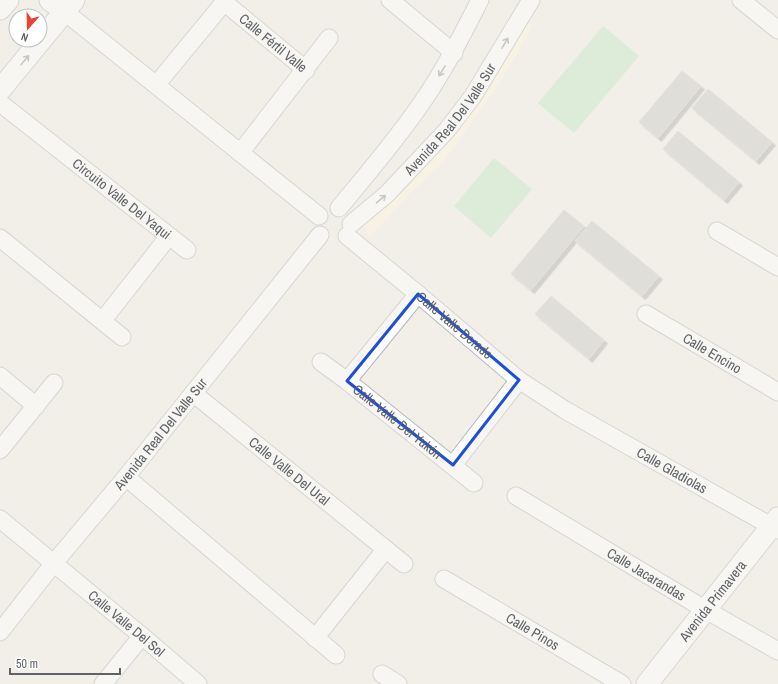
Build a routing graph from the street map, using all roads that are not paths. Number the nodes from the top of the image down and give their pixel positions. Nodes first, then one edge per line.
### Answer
1 (8, 0) edge
2 (390, 0) edge
3 (480, 0) edge
4 (531, 0) edge
5 (741, 0) edge
6 (225, 1) edge
7 (63, 4) edge
8 (0, 9) edge
9 (778, 30) edge
10 (329, 38) dead end
11 (454, 53) junction
12 (306, 70) junction
13 (156, 86) junction
14 (0, 90) edge
15 (0, 103) edge
16 (240, 153) junction
17 (339, 208) junction
18 (319, 216) junction
19 (349, 230) junction
20 (717, 231) dead end
21 (320, 235) junction
22 (169, 236) junction
23 (0, 238) edge
24 (187, 250) dead end
25 (778, 267) edge
26 (418, 294) junction
27 (646, 314) dead end
28 (103, 320) junction
29 (122, 337) dead end
30 (320, 362) dead end
31 (0, 376) edge
32 (519, 380) junction
33 (347, 381) junction
34 (54, 383) dead end
35 (778, 392) edge
36 (193, 393) junction
37 (36, 406) junction
38 (566, 410) joint
39 (0, 450) edge
40 (454, 465) junction
41 (126, 477) junction
42 (474, 482) dead end
43 (516, 496) dead end
44 (0, 519) edge
45 (776, 525) edge
46 (386, 550) junction
47 (54, 563) junction
48 (404, 564) dead end
49 (444, 579) dead end
50 (706, 610) junction
51 (0, 632) edge
52 (142, 636) junction
53 (315, 638) junction
54 (778, 651) edge
55 (336, 655) dead end
56 (382, 674) dead end
57 (103, 684) edge
58 (198, 684) edge
59 (398, 684) edge
60 (622, 684) edge
61 (647, 684) edge

1 - 8 street
2 - 11 street
3 - 11 street
19 -> 4 street, Avenida Real Del Valle Sur
5 - 9 street
6 - 12 street, Calle Fértil Valle
6 - 13 street, Calle Fértil Valle
7 - 13 street
14 -> 7 street
10 - 12 street
11 -> 17 street
12 - 16 street, Calle Fértil Valle
13 - 16 street
15 - 22 street, Circuito Valle Del Yaqui
16 - 18 street
17 - 18 street
17 - 19 street
18 - 21 street
19 - 21 street
19 - 26 street, Calle Valle Dorado
20 - 25 street
21 - 36 street, Avenida Real Del Valle Sur
22 - 24 street
22 - 28 street, Circuito Valle Del Yaqui
23 - 28 street
26 - 32 street, Calle Valle Dorado
26 - 33 street
27 - 35 street, Calle Encino
28 - 29 street
30 - 33 street, Calle Valle Del Yukón
31 - 37 street
32 - 38 street, Calle Valle Dorado
32 - 40 street
33 - 40 street, Calle Valle Del Yukón
34 - 37 street
36 - 41 street, Avenida Real Del Valle Sur
36 - 46 street, Calle Valle Del Ural
37 - 39 street
38 - 45 street, Calle Gladiolas
40 - 42 street, Calle Valle Del Yukón
41 - 47 street, Avenida Real Del Valle Sur
41 - 53 street
43 - 50 street, Calle Jacarandas
44 - 47 street, Calle Valle Del Sol
45 - 50 street, Avenida Primavera
46 - 48 street, Calle Valle Del Ural
46 - 53 street
47 - 51 street, Avenida Real Del Valle Sur
47 - 52 street, Calle Valle Del Sol
49 - 60 street, Calle Pinos
50 - 54 street, Calle Jacarandas
50 - 61 street, Avenida Primavera
52 - 57 street
52 - 58 street, Calle Valle Del Sol
53 - 55 street
56 - 59 street

